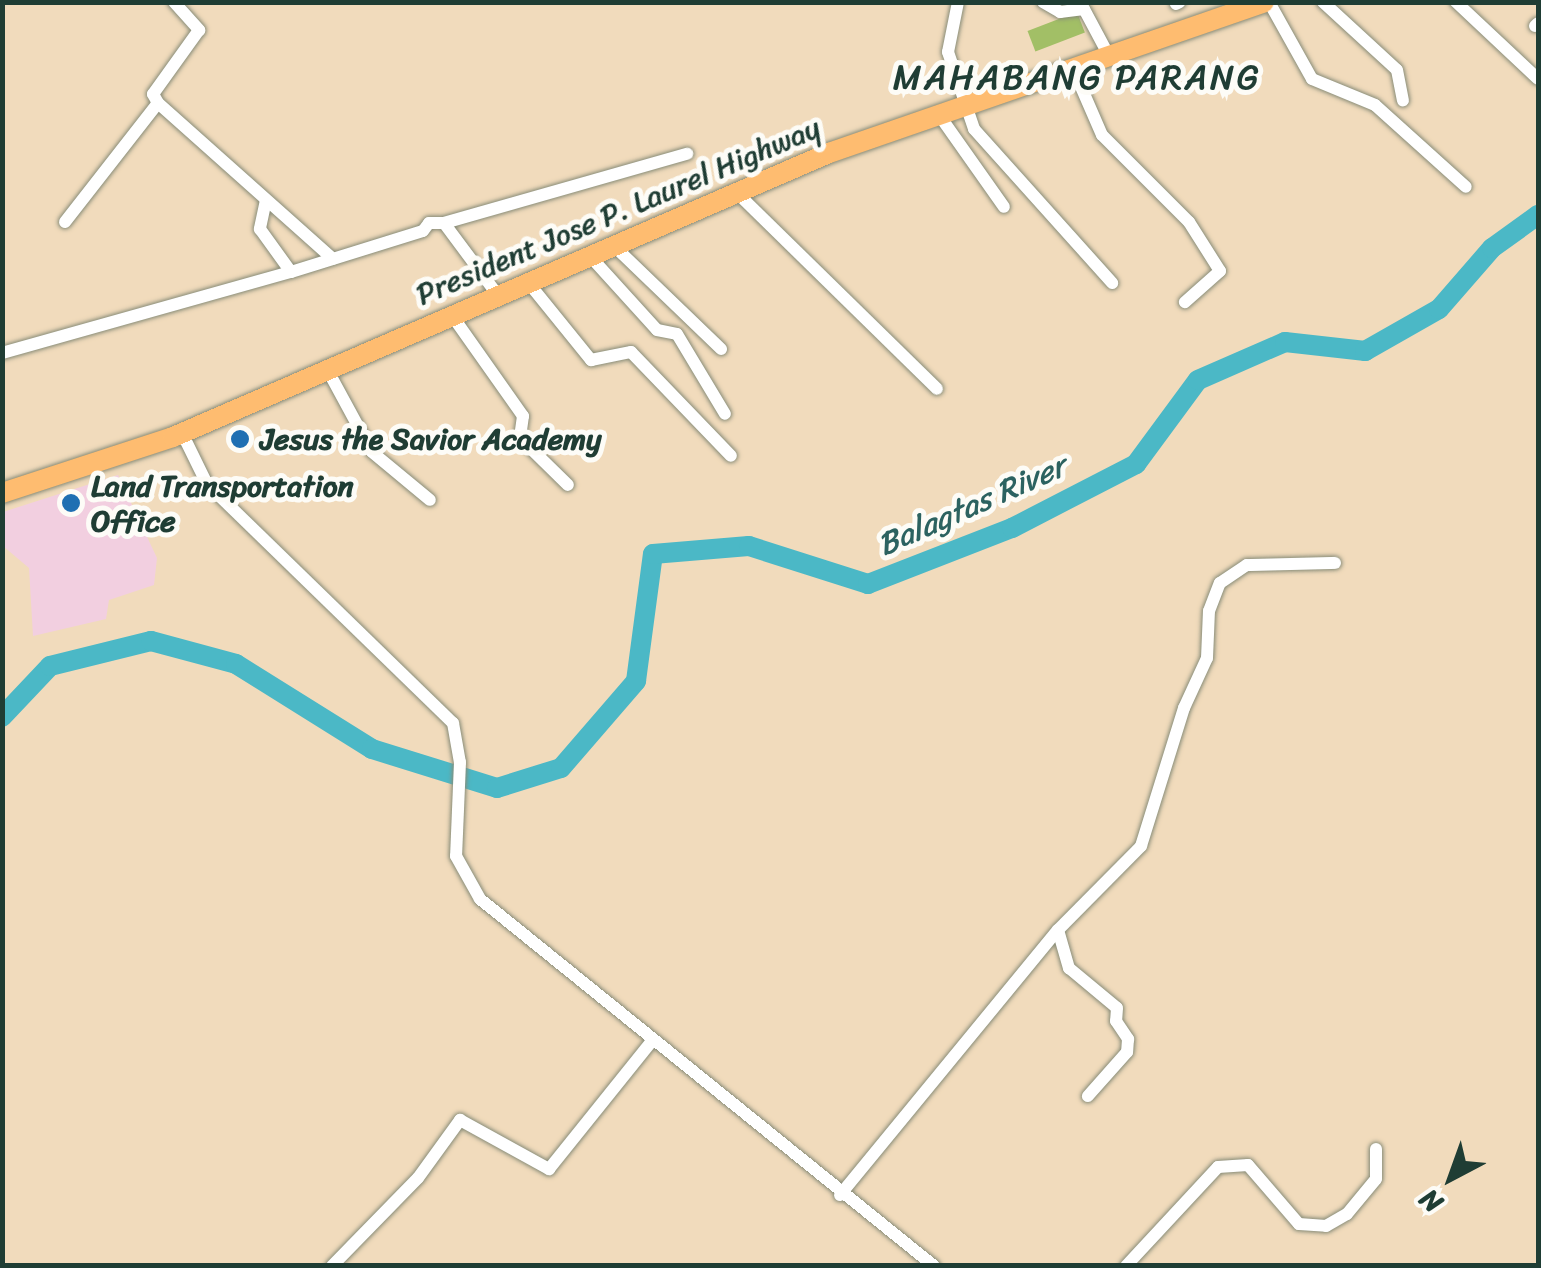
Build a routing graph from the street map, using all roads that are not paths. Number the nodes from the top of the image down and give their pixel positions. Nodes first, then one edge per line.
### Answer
1 (174, 2) edge
2 (958, 2) edge
3 (1043, 2) edge
4 (1267, 2) edge
5 (1323, 2) edge
6 (1456, 2) edge
7 (1108, 54) junction
8 (1072, 66) junction
9 (1538, 79) edge
10 (1403, 100) dead end
11 (158, 103) junction
12 (963, 103) junction
13 (937, 112) junction
14 (687, 154) dead end
15 (1466, 187) dead end
16 (734, 190) junction
17 (266, 200) junction
18 (1004, 206) dead end
19 (65, 222) dead end
20 (444, 223) junction
21 (613, 245) junction
22 (590, 255) junction
23 (332, 259) junction
24 (291, 272) junction
25 (526, 280) junction
26 (1112, 283) dead end
27 (497, 294) junction
28 (1186, 302) dead end
29 (451, 314) junction
30 (721, 349) dead end
31 (2, 354) edge
32 (327, 369) junction
33 (937, 390) dead end
34 (725, 414) dead end
35 (182, 433) junction
36 (731, 456) dead end
37 (568, 485) dead end
38 (2, 493) edge
39 (430, 500) dead end
40 (1335, 563) dead end
41 (1058, 930) junction
42 (652, 1041) junction
43 (1088, 1096) dead end
44 (1376, 1150) dead end
45 (840, 1195) junction
46 (916, 1260) edge
47 (332, 1266) edge
48 (934, 1266) edge
49 (1126, 1266) edge

1 - 11 street
2 - 12 street
3 - 7 street
4 - 7 highway, President Jose P. Laurel Highway
4 - 15 street
5 - 10 street
6 - 9 street
7 - 8 highway, President Jose P. Laurel Highway
8 - 12 highway, President Jose P. Laurel Highway
8 - 28 street
11 - 17 street
11 - 19 street
12 - 13 highway, President Jose P. Laurel Highway
12 - 26 street
13 - 16 highway, President Jose P. Laurel Highway
13 - 18 street
14 - 20 street
16 - 21 highway, President Jose P. Laurel Highway
16 - 33 street
17 - 23 street
17 - 24 street
20 - 23 street
20 - 27 street
21 - 22 highway, President Jose P. Laurel Highway
21 - 30 street
22 - 25 highway, President Jose P. Laurel Highway
22 - 34 street
23 - 24 street
24 - 31 street
25 - 27 highway, President Jose P. Laurel Highway
25 - 36 street
27 - 29 highway, President Jose P. Laurel Highway
29 - 32 highway, President Jose P. Laurel Highway
29 - 37 street
32 - 35 highway, President Jose P. Laurel Highway
32 - 39 street
35 - 38 highway, President Jose P. Laurel Highway
35 - 42 street
40 - 41 street
41 - 43 street
41 - 45 street
42 - 45 street
42 - 47 street
44 - 49 street
45 - 46 street
46 - 48 street

